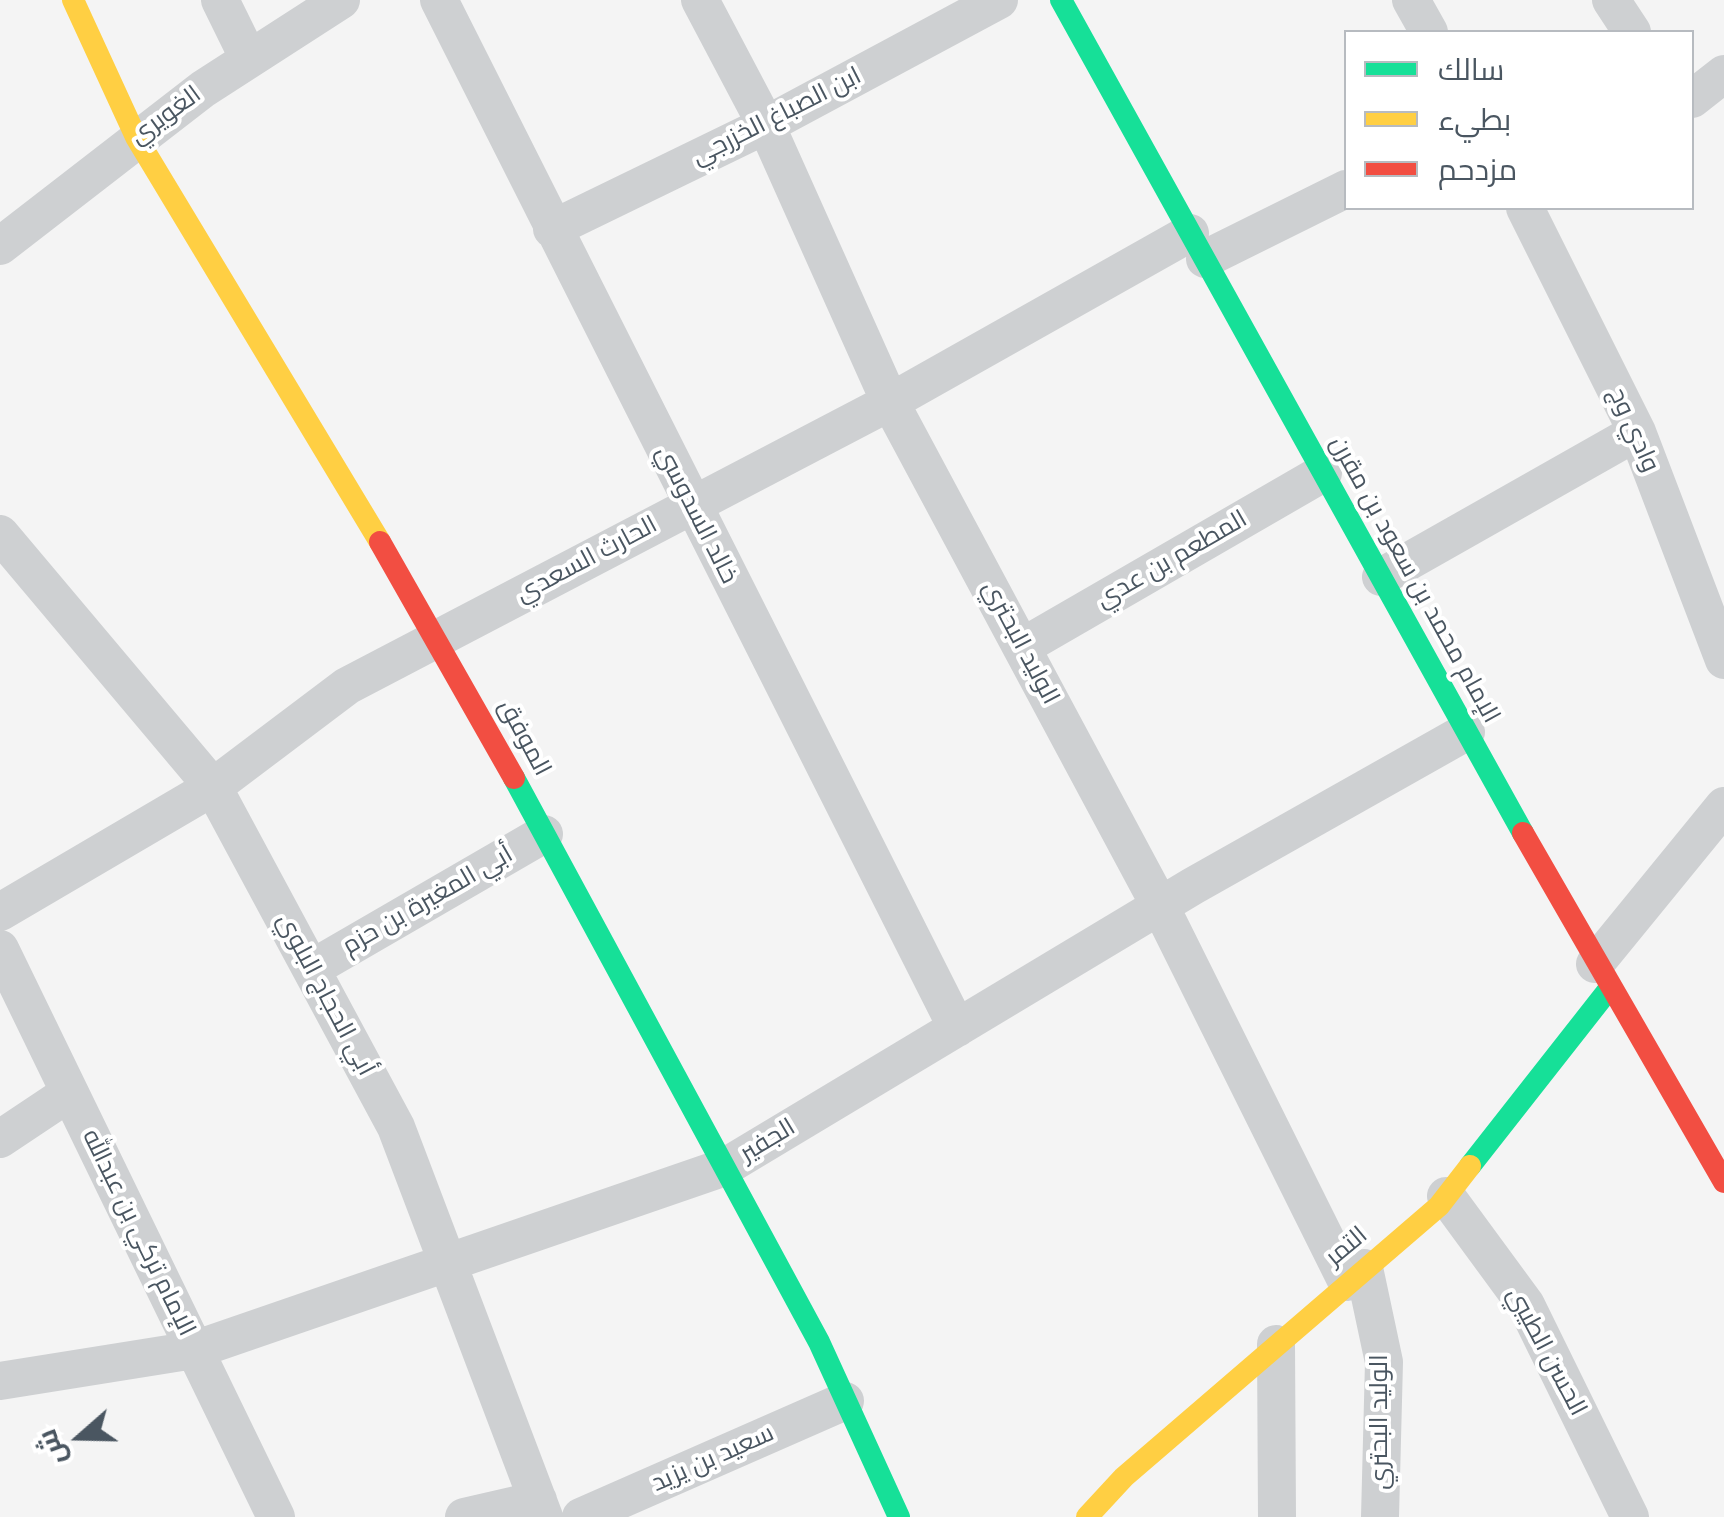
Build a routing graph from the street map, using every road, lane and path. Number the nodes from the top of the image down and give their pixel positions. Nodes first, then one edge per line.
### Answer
1 (73, 0) edge
2 (220, 0) edge
3 (341, 0) edge
4 (439, 0) edge
5 (700, 0) edge
6 (999, 0) edge
7 (1062, 0) edge
8 (1411, 0) edge
9 (1611, 0) edge
10 (1428, 30) edge
11 (1631, 30) edge
12 (250, 59) junction
13 (1724, 74) edge
14 (1694, 98) edge
15 (766, 125) junction
16 (136, 137) junction
17 (1344, 190) edge
18 (1537, 213) edge
19 (552, 229) junction
20 (0, 246) edge
21 (1198, 246) junction
22 (890, 402) junction
23 (1637, 432) junction
24 (1323, 473) junction
25 (691, 506) junction
26 (0, 534) edge
27 (1381, 578) junction
28 (438, 638) junction
29 (1022, 646) junction
30 (1724, 660) edge
31 (1466, 732) junction
32 (214, 787) junction
33 (1724, 806) edge
34 (544, 834) junction
35 (1160, 906) junction
36 (0, 912) edge
37 (1, 955) edge
38 (311, 969) junction
39 (1602, 976) junction
40 (957, 1028) junction
41 (69, 1092) junction
42 (0, 1139) edge
43 (725, 1167) junction
44 (1724, 1182) edge
45 (1446, 1196) junction
46 (448, 1261) junction
47 (1356, 1275) junction
48 (1276, 1344) junction
49 (194, 1350) junction
50 (0, 1381) edge
51 (845, 1400) junction
52 (1124, 1477) junction
53 (541, 1508) edge
54 (276, 1517) edge
55 (464, 1517) edge
56 (581, 1517) edge
57 (900, 1517) edge
58 (1087, 1517) edge
59 (1118, 1517) edge
60 (1277, 1517) edge
61 (1380, 1517) edge
62 (1630, 1517) edge

1 - 16 street, الموفق
2 - 12 street
3 - 12 street, الغويري
4 - 19 street, خالد السدوسي
5 - 15 street, الوليد البحتري
6 - 15 street, ابن الصباغ الخزرجي
7 - 21 street, الإمام محمد بن سعود بن مقرن
8 - 10 street
9 - 11 street
12 - 16 street, الغويري
13 - 14 street
15 - 19 street, ابن الصباغ الخزرجي
15 - 22 street, الوليد البحتري
16 - 20 street, الغويري
16 - 28 street, الموفق
17 - 21 street, الحارث السعدي
18 - 23 street, وادي وج
19 - 25 street, خالد السدوسي
21 - 22 street, الحارث السعدي
21 - 24 street, الإمام محمد بن سعود بن مقرن
22 - 25 street, الحارث السعدي
22 - 29 street, الوليد البحتري
23 - 27 street
23 - 30 street, وادي وج
24 - 27 street, الإمام محمد بن سعود بن مقرن
24 - 29 street, المطعم بن عدي
25 - 28 street, الحارث السعدي
25 - 40 street, خالد السدوسي
26 - 32 street, أبي الحجاج البلوي
27 - 31 street, الإمام محمد بن سعود بن مقرن
28 - 32 street, الحارث السعدي
28 - 34 street, الموفق
29 - 35 street, الوليد البحتري
31 - 35 street, الجفير
31 - 39 street, الإمام محمد بن سعود بن مقرن
32 - 36 street, الحارث السعدي
32 - 38 street, أبي الحجاج البلوي
33 - 39 street
34 - 38 street, أبي المغيرة بن حزم
34 - 43 street, الموفق
35 - 40 street, الجفير
35 - 47 street, الوليد البحتري
37 - 41 street, الإمام تركي بن عبدالله
38 - 46 street, أبي الحجاج البلوي
39 - 44 street, الإمام محمد بن سعود بن مقرن
39 - 45 street, التمر
40 - 43 street, الجفير
41 - 42 street
41 - 49 street, الإمام تركي بن عبدالله
43 - 46 street, الجفير
43 - 51 street, الموفق
45 - 47 street, التمر
45 - 62 street, الحسن الطيبي
46 - 49 street, الجفير
46 - 53 street, أبي الحجاج البلوي
47 - 48 street, التمر
47 - 61 street, الوليد البحتري
48 - 52 street, التمر
48 - 60 street
49 - 50 street, الجفير
49 - 54 street, الإمام تركي بن عبدالله
51 - 56 street, سعيد بن يزيد
51 - 57 street, الموفق
52 - 58 street, التمر
52 - 59 street
53 - 55 street

